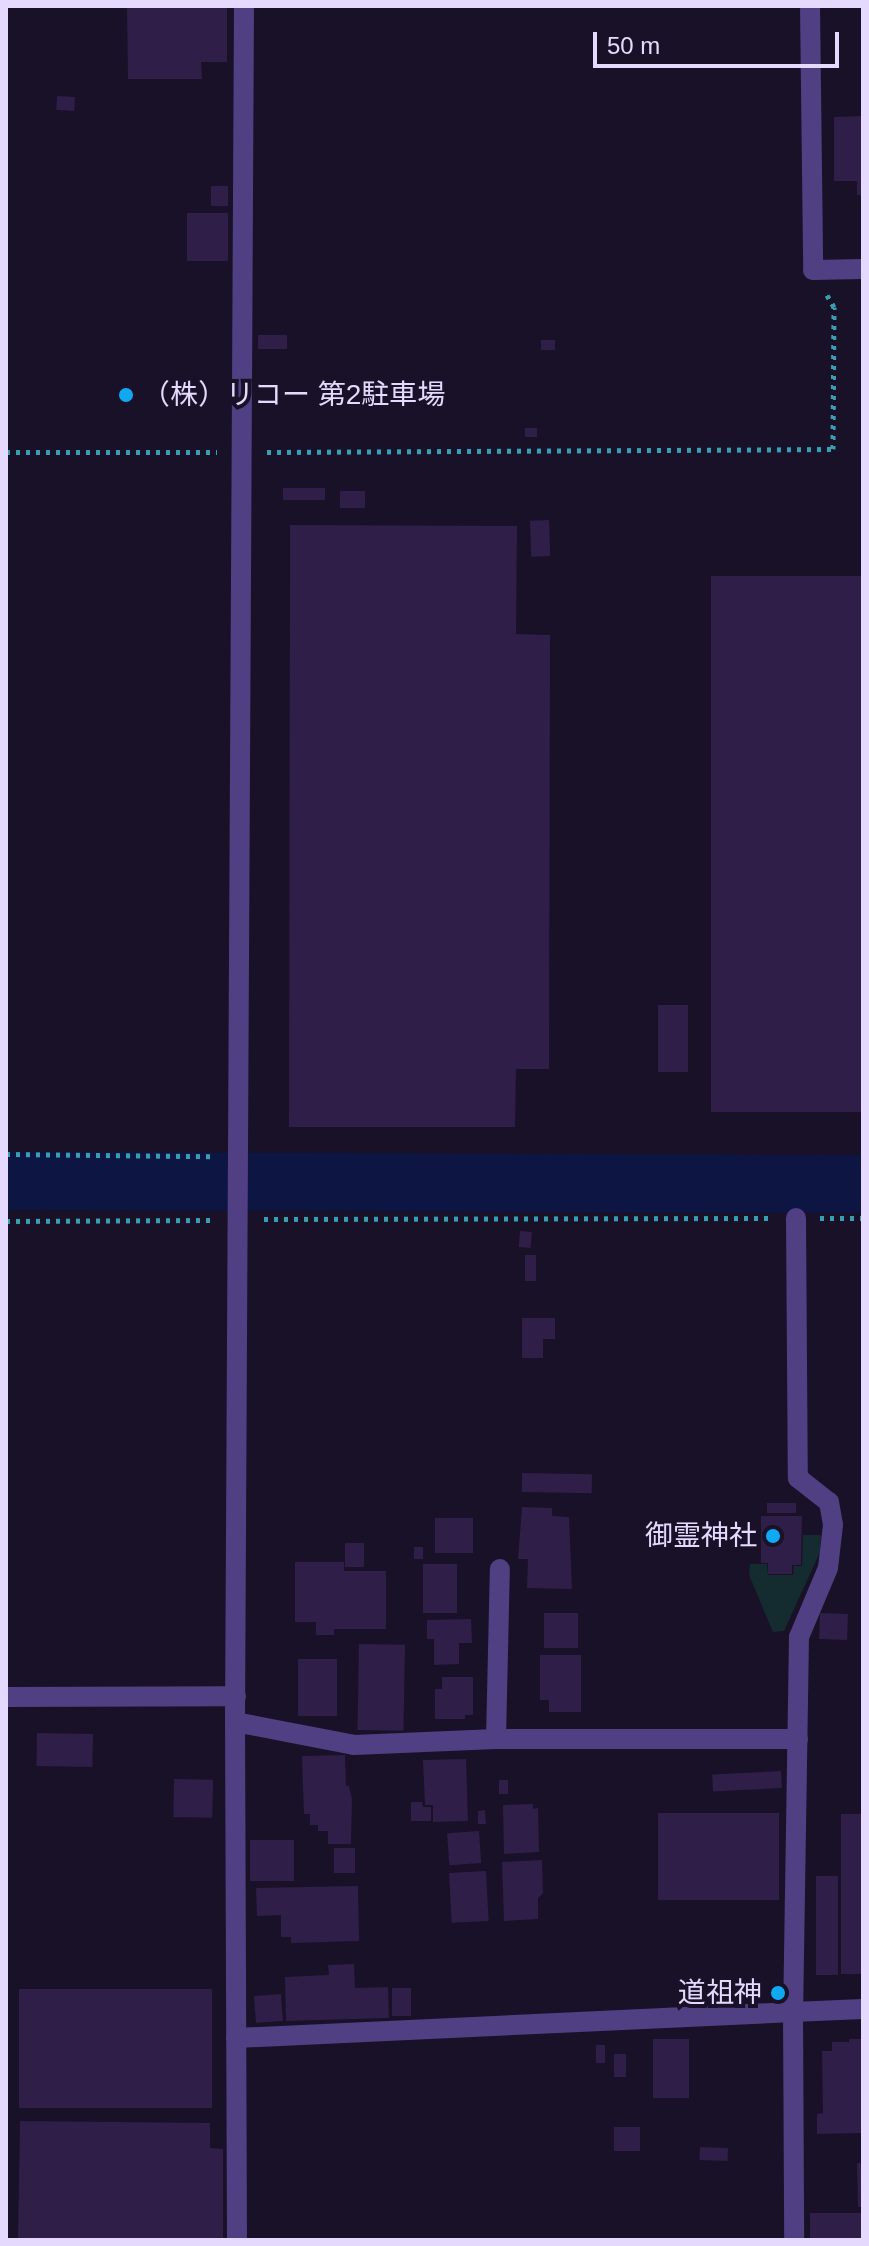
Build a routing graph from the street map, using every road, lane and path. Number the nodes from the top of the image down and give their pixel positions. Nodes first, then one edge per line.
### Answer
1 (244, 6) edge
2 (810, 6) edge
3 (863, 269) edge
4 (813, 270) junction
5 (6, 452) edge
6 (243, 452) junction
7 (6, 1154) edge
8 (239, 1158) junction
9 (239, 1213) junction
10 (796, 1218) junction
11 (863, 1218) edge
12 (6, 1221) edge
13 (500, 1569) dead end
14 (236, 1696) junction
15 (6, 1697) edge
16 (235, 1722) junction
17 (496, 1739) junction
18 (798, 1739) junction
19 (863, 2009) edge
20 (793, 2012) junction
21 (236, 2038) junction
22 (237, 2240) edge
23 (794, 2240) edge

1 - 6 street
2 - 4 street
3 - 4 street
4 - 6 path
5 - 6 path
6 - 8 street
7 - 8 path
8 - 9 street
9 - 10 path
9 - 12 path
9 - 14 street
10 - 11 path
10 - 18 street
13 - 17 street
14 - 15 street
14 - 16 street
16 - 17 street
16 - 21 street
17 - 18 street
18 - 20 street
19 - 20 street
20 - 21 street
20 - 23 street
21 - 22 street

